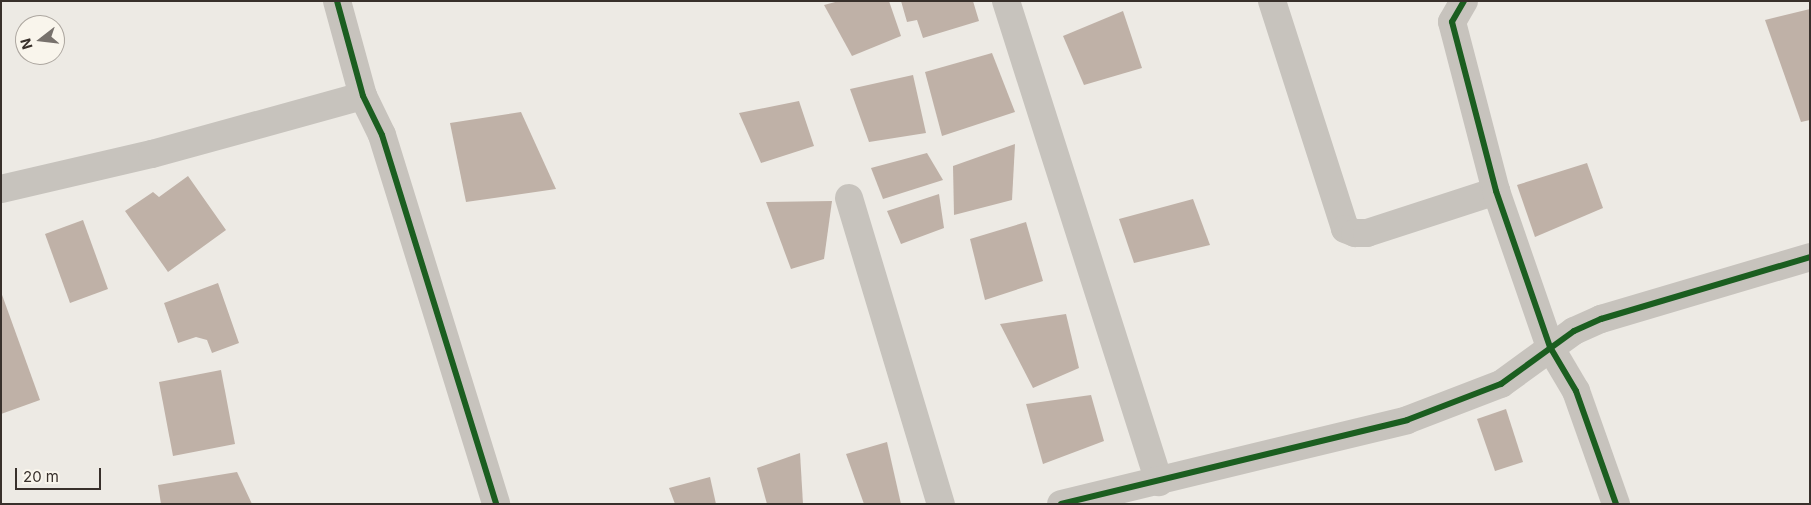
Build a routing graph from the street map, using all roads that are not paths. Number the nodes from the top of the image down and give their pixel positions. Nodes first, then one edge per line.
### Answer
1 (337, 1) edge
2 (1006, 1) edge
3 (1272, 1) edge
4 (1464, 1) edge
5 (363, 96) junction
6 (1, 189) edge
7 (1496, 191) junction
8 (849, 198) dead end
9 (1810, 257) edge
10 (1550, 347) junction
11 (1159, 482) junction
12 (496, 504) edge
13 (941, 504) edge
14 (1061, 504) edge
15 (1616, 504) edge

1 - 5 street
2 - 11 street
3 - 7 street
4 - 7 street
5 - 6 street
5 - 12 street
7 - 10 street
8 - 13 street
9 - 10 street
10 - 11 street
10 - 15 street
11 - 14 street

